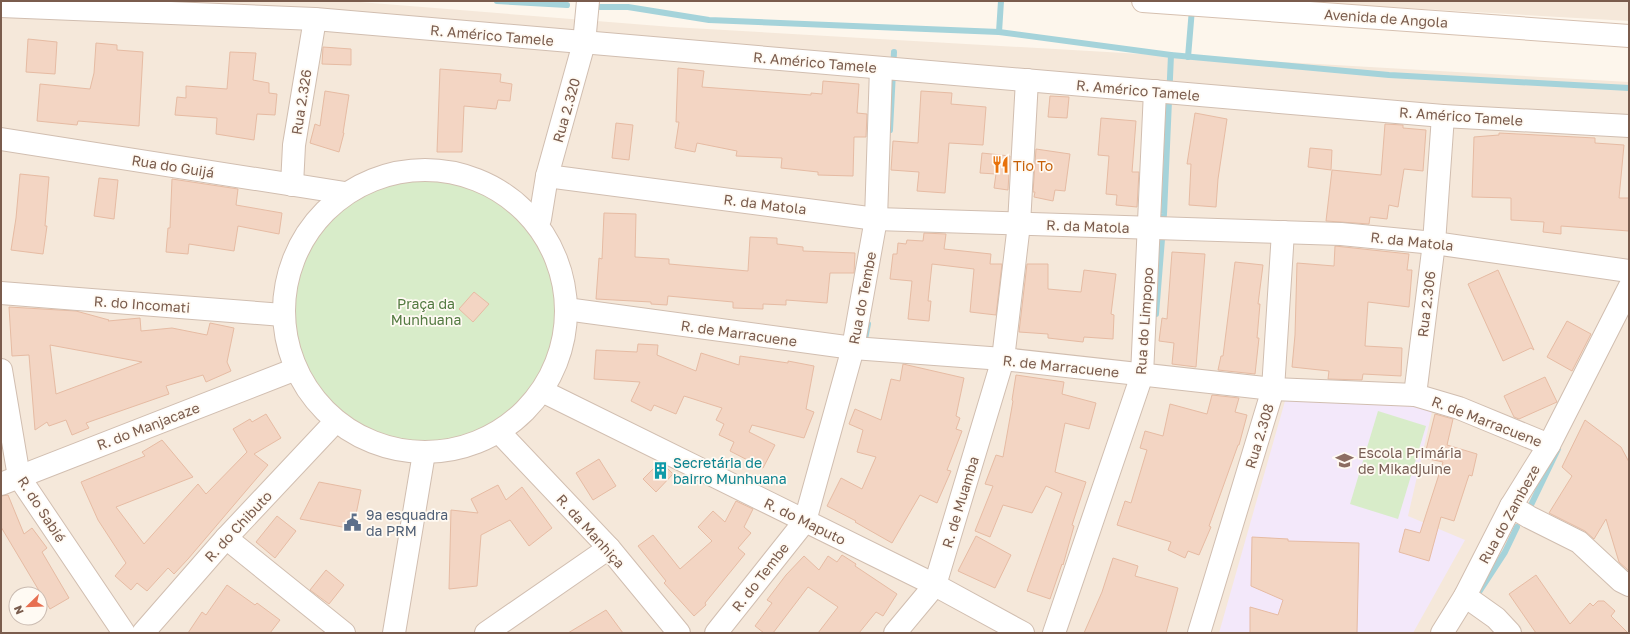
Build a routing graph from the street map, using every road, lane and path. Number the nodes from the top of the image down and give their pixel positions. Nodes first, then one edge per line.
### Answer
1 (588, 1) edge
2 (1143, 1) edge
3 (1, 6) edge
4 (315, 19) junction
5 (1629, 36) edge
6 (584, 43) junction
7 (881, 68) junction
8 (1027, 80) junction
9 (1155, 92) junction
10 (1443, 116) junction
11 (1629, 126) edge
12 (1, 139) edge
13 (547, 176) junction
14 (292, 185) junction
15 (345, 193) junction
16 (540, 219) junction
17 (876, 219) junction
18 (1019, 224) junction
19 (1149, 228) junction
20 (1283, 232) junction
21 (1434, 243) junction
22 (1629, 271) edge
23 (1629, 288) edge
24 (1, 293) edge
25 (566, 309) junction
26 (284, 315) junction
27 (853, 348) junction
28 (1003, 359) junction
29 (296, 369) junction
30 (1, 370) edge
31 (1142, 375) junction
32 (1273, 389) junction
33 (542, 391) junction
34 (1415, 395) junction
35 (336, 421) junction
36 (499, 432) junction
37 (1549, 445) junction
38 (424, 453) junction
39 (10, 480) edge
40 (1511, 506) junction
41 (805, 521) junction
42 (226, 538) junction
43 (609, 548) junction
44 (1629, 585) edge
45 (934, 586) junction
46 (1465, 596) junction
47 (124, 633) edge
48 (143, 633) edge
49 (344, 633) edge
50 (394, 633) edge
51 (486, 633) edge
52 (679, 633) edge
53 (716, 633) edge
54 (895, 633) edge
55 (1023, 633) edge
56 (1054, 633) edge
57 (1199, 633) edge
58 (1442, 633) edge
59 (1510, 633) edge

1 - 6 street, Rua 2.320
2 - 5 street, Avenida de Angola
3 - 4 street, R. Américo Tamele
4 - 6 street, R. Américo Tamele
4 - 14 street, Rua 2.326
6 - 7 street, R. Américo Tamele
6 - 13 street, Rua 2.320
7 - 8 street, R. Américo Tamele
7 - 17 street, Rua do Tembe
8 - 9 street, R. Américo Tamele
8 - 18 street, R. de Muamba
9 - 10 street, R. Américo Tamele
9 - 19 street, Rua do Limpopo
10 - 11 street, R. Américo Tamele
10 - 21 street, Rua 2.306
12 - 14 street, Rua do Guijá
13 - 16 street, Rua 2.320
13 - 17 street, R. da Matola
14 - 15 street, Rua do Guijá
15 - 16 street
15 - 26 street
16 - 25 street
17 - 18 street, R. da Matola
17 - 27 street, Rua do Tembe
18 - 19 street, R. da Matola
18 - 28 street, R. de Muamba
19 - 20 street, R. da Matola
19 - 31 street, Rua do Limpopo
20 - 21 street, R. da Matola
20 - 32 street, Rua 2.308
21 - 22 street, R. da Matola
21 - 34 street, Rua 2.306
23 - 37 street, Rua do Zambeze
24 - 26 street, R. do Incomati
25 - 27 street, R. de Marracuene
25 - 33 street
26 - 29 street
27 - 28 street, R. de Marracuene
27 - 41 street, Rua do Tembe
28 - 31 street, R. de Marracuene
28 - 45 street, R. de Muamba
29 - 35 street
29 - 39 street, R. do Manjacaze
30 - 39 street, R. do Sabié
31 - 32 street, R. de Marracuene
31 - 56 street, Rua do Limpopo
32 - 34 street, R. de Marracuene
32 - 57 street, Rua 2.308
33 - 36 street
33 - 41 street, R. do Maputo
34 - 37 street, R. de Marracuene
35 - 38 street
35 - 42 street, R. do Chibuto
36 - 38 street
36 - 43 street, R. da Manhiça
37 - 40 street, Rua do Zambeze
38 - 50 street
39 - 47 street, R. do Sabié
40 - 44 street
40 - 46 street, Rua do Zambeze
41 - 45 street, R. do Maputo
41 - 53 street, R. do Tembe
42 - 48 street, R. do Chibuto
42 - 49 street
43 - 51 street
43 - 52 street, R. da Manhiça
45 - 54 street, R. de Muamba
45 - 55 street, R. do Maputo
46 - 58 street, Rua do Zambeze
46 - 59 street

